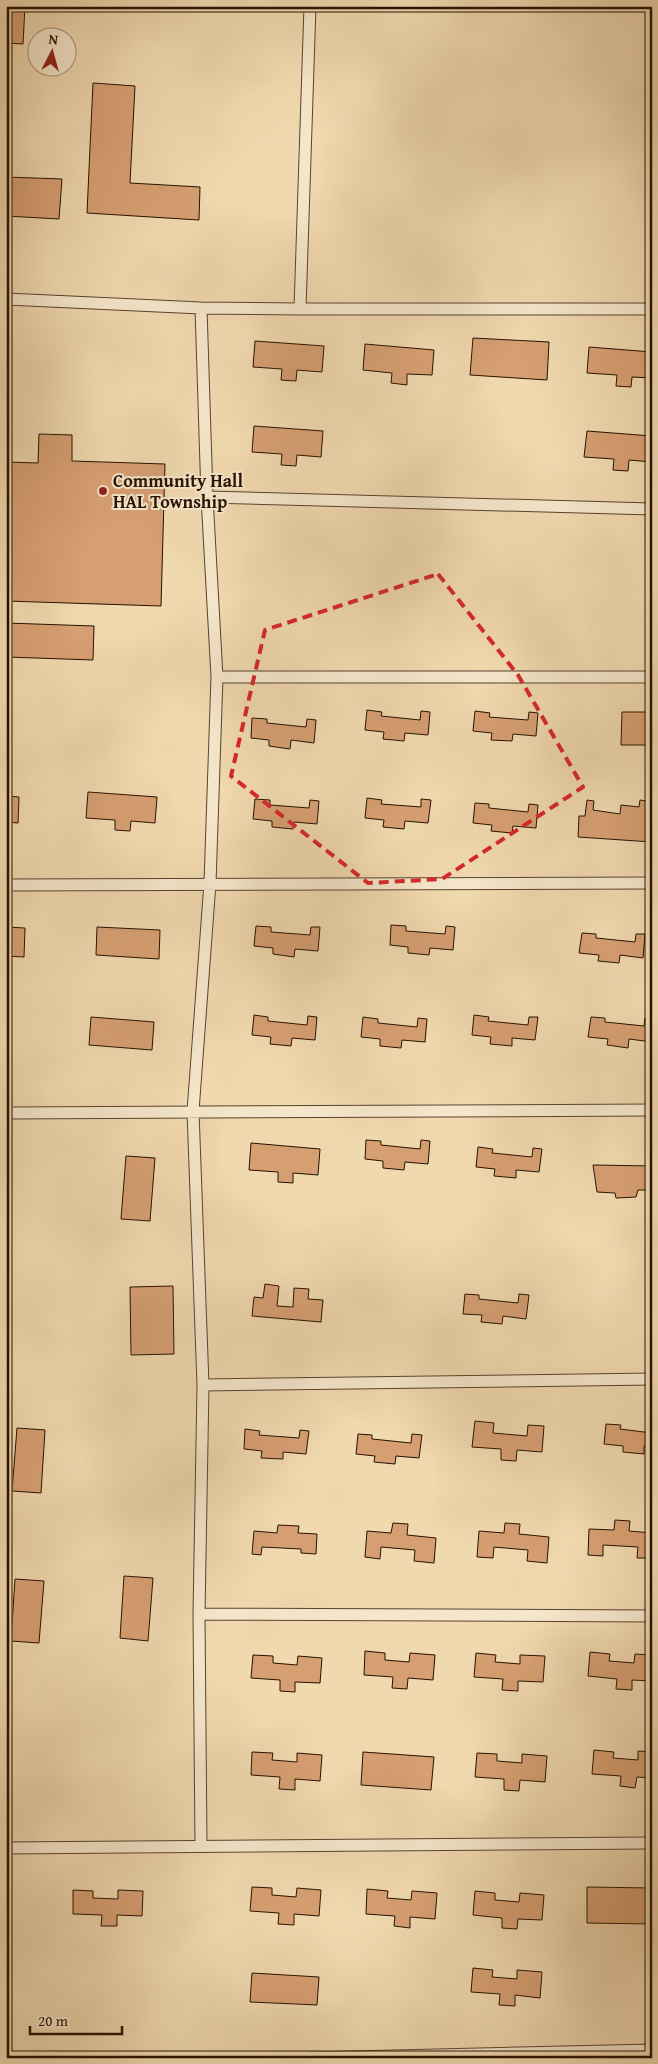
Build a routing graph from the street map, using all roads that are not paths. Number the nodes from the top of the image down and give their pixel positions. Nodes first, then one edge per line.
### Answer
1 (310, 6) edge
2 (6, 299) edge
3 (201, 308) junction
4 (300, 309) junction
5 (652, 309) edge
6 (207, 497) junction
7 (652, 509) edge
8 (217, 677) junction
9 (652, 677) edge
10 (210, 883) junction
11 (652, 883) edge
12 (6, 884) edge
13 (652, 1110) edge
14 (193, 1112) junction
15 (6, 1113) edge
16 (652, 1379) edge
17 (203, 1385) junction
18 (199, 1614) junction
19 (652, 1616) edge
20 (652, 1843) edge
21 (201, 1846) junction
22 (6, 1848) edge
23 (652, 2050) edge
24 (310, 2058) edge

1 - 4 lane
2 - 3 lane
3 - 4 lane
3 - 6 lane
4 - 5 lane
6 - 7 lane
6 - 8 lane
8 - 9 lane
8 - 10 lane
10 - 11 lane
10 - 12 lane
10 - 14 lane
13 - 14 lane
14 - 15 lane
14 - 17 lane
16 - 17 lane
17 - 18 lane
18 - 19 lane
18 - 21 lane
20 - 21 lane
21 - 22 lane
23 - 24 lane

